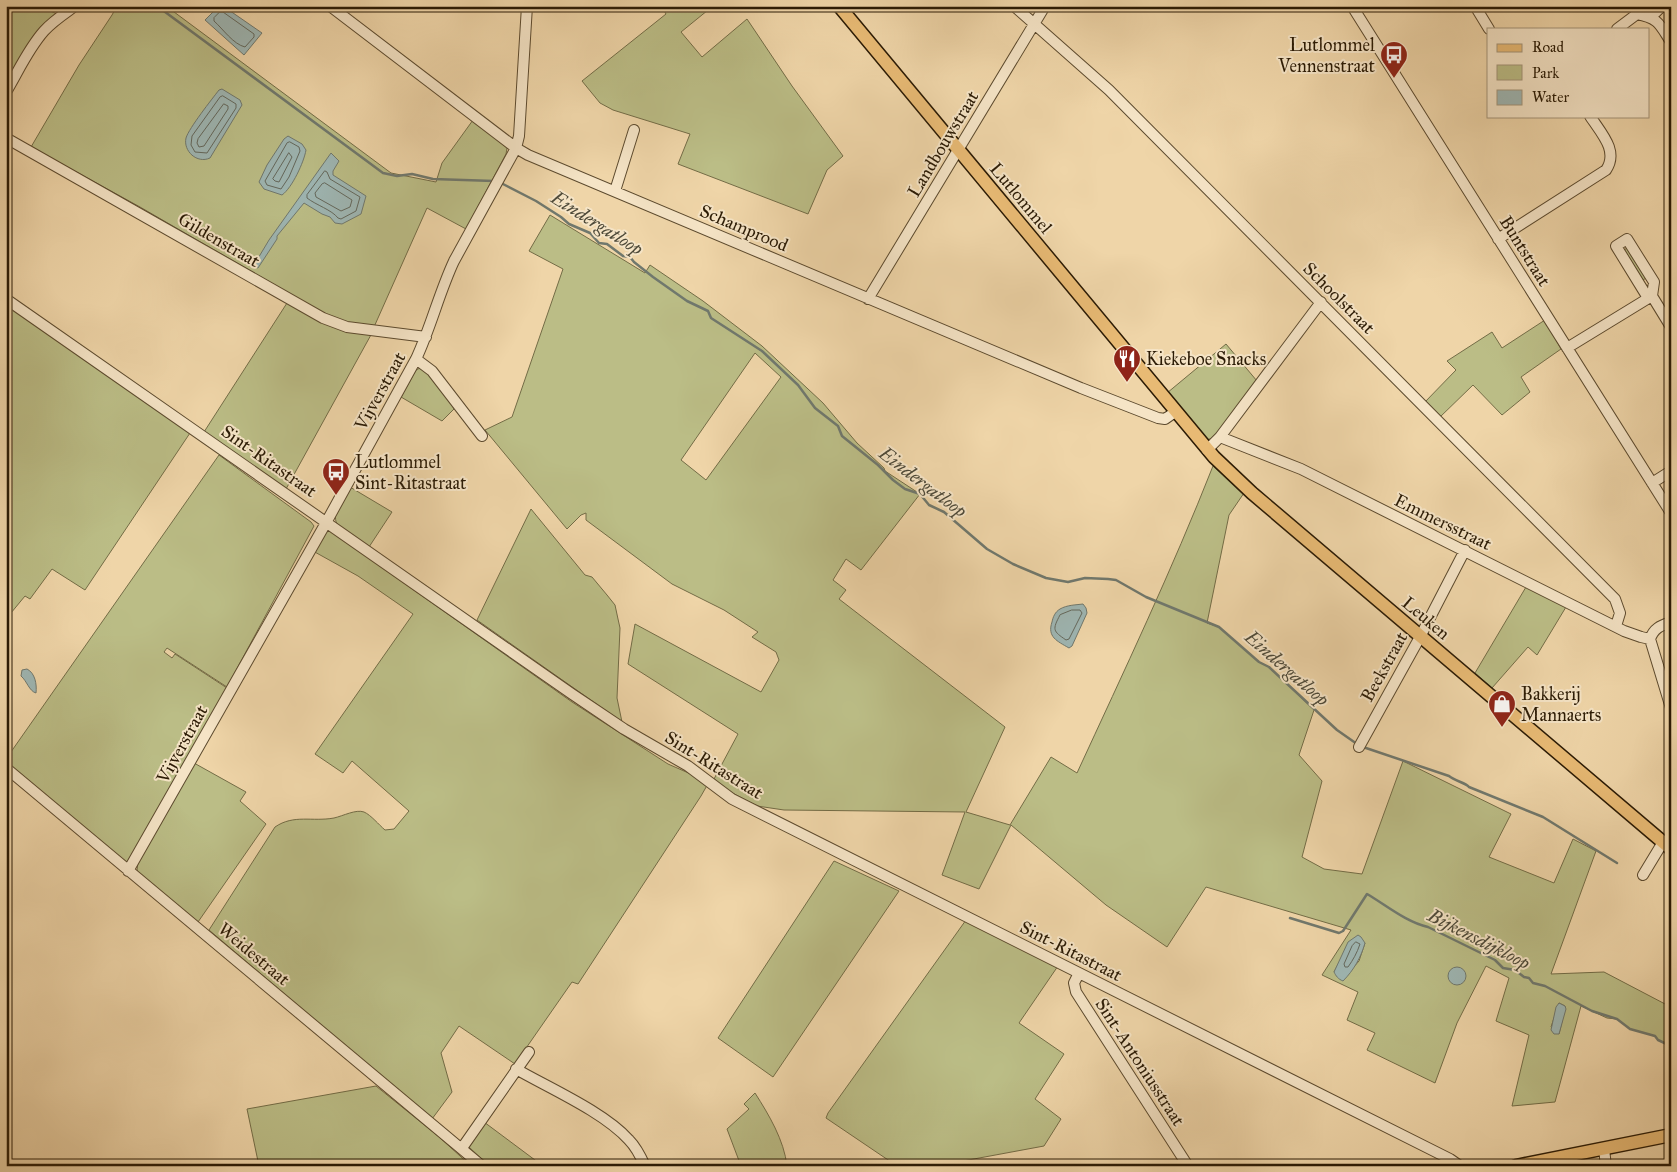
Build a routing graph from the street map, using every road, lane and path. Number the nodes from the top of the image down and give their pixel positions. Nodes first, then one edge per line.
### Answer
1 (75, 6) edge
2 (330, 6) edge
3 (527, 6) edge
4 (839, 6) edge
5 (1014, 6) edge
6 (1045, 6) edge
7 (1352, 6) edge
8 (1475, 6) edge
9 (1662, 6) edge
10 (1635, 10) edge
11 (1652, 17) junction
12 (1034, 24) junction
13 (1488, 28) edge
14 (1617, 28) edge
15 (1671, 42) edge
16 (6, 92) edge
17 (1591, 118) edge
18 (634, 130) dead end
19 (6, 138) edge
20 (516, 148) junction
21 (958, 150) junction
22 (615, 192) junction
23 (1498, 239) junction
24 (1650, 297) junction
25 (6, 299) edge
26 (868, 299) junction
27 (1321, 302) junction
28 (1671, 327) edge
29 (426, 337) junction
30 (1567, 348) junction
31 (416, 359) junction
32 (1175, 412) junction
33 (482, 436) dead end
34 (1220, 437) junction
35 (1207, 450) junction
36 (1671, 471) edge
37 (1652, 483) junction
38 (1671, 514) edge
39 (327, 521) junction
40 (1464, 550) junction
41 (1671, 622) edge
42 (1616, 626) junction
43 (1420, 637) junction
44 (1650, 639) junction
45 (1671, 708) edge
46 (1359, 746) dead end
47 (6, 768) edge
48 (1667, 846) edge
49 (128, 871) junction
50 (1643, 875) dead end
51 (1079, 973) junction
52 (529, 1052) dead end
53 (516, 1069) junction
54 (1671, 1135) edge
55 (462, 1148) junction
56 (1604, 1149) junction
57 (482, 1166) edge
58 (645, 1166) edge
59 (1188, 1166) edge
60 (1460, 1166) edge
61 (1516, 1166) edge
62 (1606, 1166) edge

1 - 16 street
2 - 20 street, Schamprood
3 - 20 street, Vijverstraat
4 - 21 main road, Lutlommel
5 - 12 street, Schoolstraat
6 - 12 street, Landbouwstraat
7 - 23 street, Buntstraat
8 - 13 street
9 - 11 street
10 - 11 street
10 - 14 street
11 - 15 street
12 - 21 street, Landbouwstraat
12 - 27 street, Schoolstraat
17 - 23 street
18 - 22 street
19 - 29 street, Gildenstraat
20 - 22 street, Schamprood
20 - 29 street, Vijverstraat
21 - 26 street, Landbouwstraat
21 - 32 main road, Lutlommel
22 - 26 street, Schamprood
23 - 30 street, Buntstraat
24 - 24 street
24 - 28 street
24 - 30 street
25 - 39 street, Sint-Ritastraat
26 - 32 street, Schamprood
27 - 34 street
27 - 42 street, Schoolstraat
29 - 31 street, Vijverstraat
30 - 37 street, Buntstraat
31 - 33 street
31 - 39 street, Vijverstraat
32 - 35 main road, Leuken
34 - 35 street
34 - 40 street, Emmersstraat
35 - 43 main road, Leuken
36 - 37 street
37 - 38 street, Buntstraat
39 - 49 street, Vijverstraat
39 - 51 street, Sint-Ritastraat
40 - 42 street, Emmersstraat
40 - 43 street, Beekstraat
41 - 44 street
42 - 44 street, Emmersstraat
43 - 46 street, Beekstraat
43 - 48 main road, Leuken
44 - 45 street
47 - 49 street, Weidestraat
48 - 50 street, Leuken
49 - 55 street, Weidestraat
51 - 59 street, Sint-Antoniusstraat
51 - 60 street, Sint-Ritastraat
52 - 53 street
53 - 55 street
53 - 58 street
54 - 56 main road
55 - 57 street, Weidestraat
56 - 61 main road
56 - 62 street

